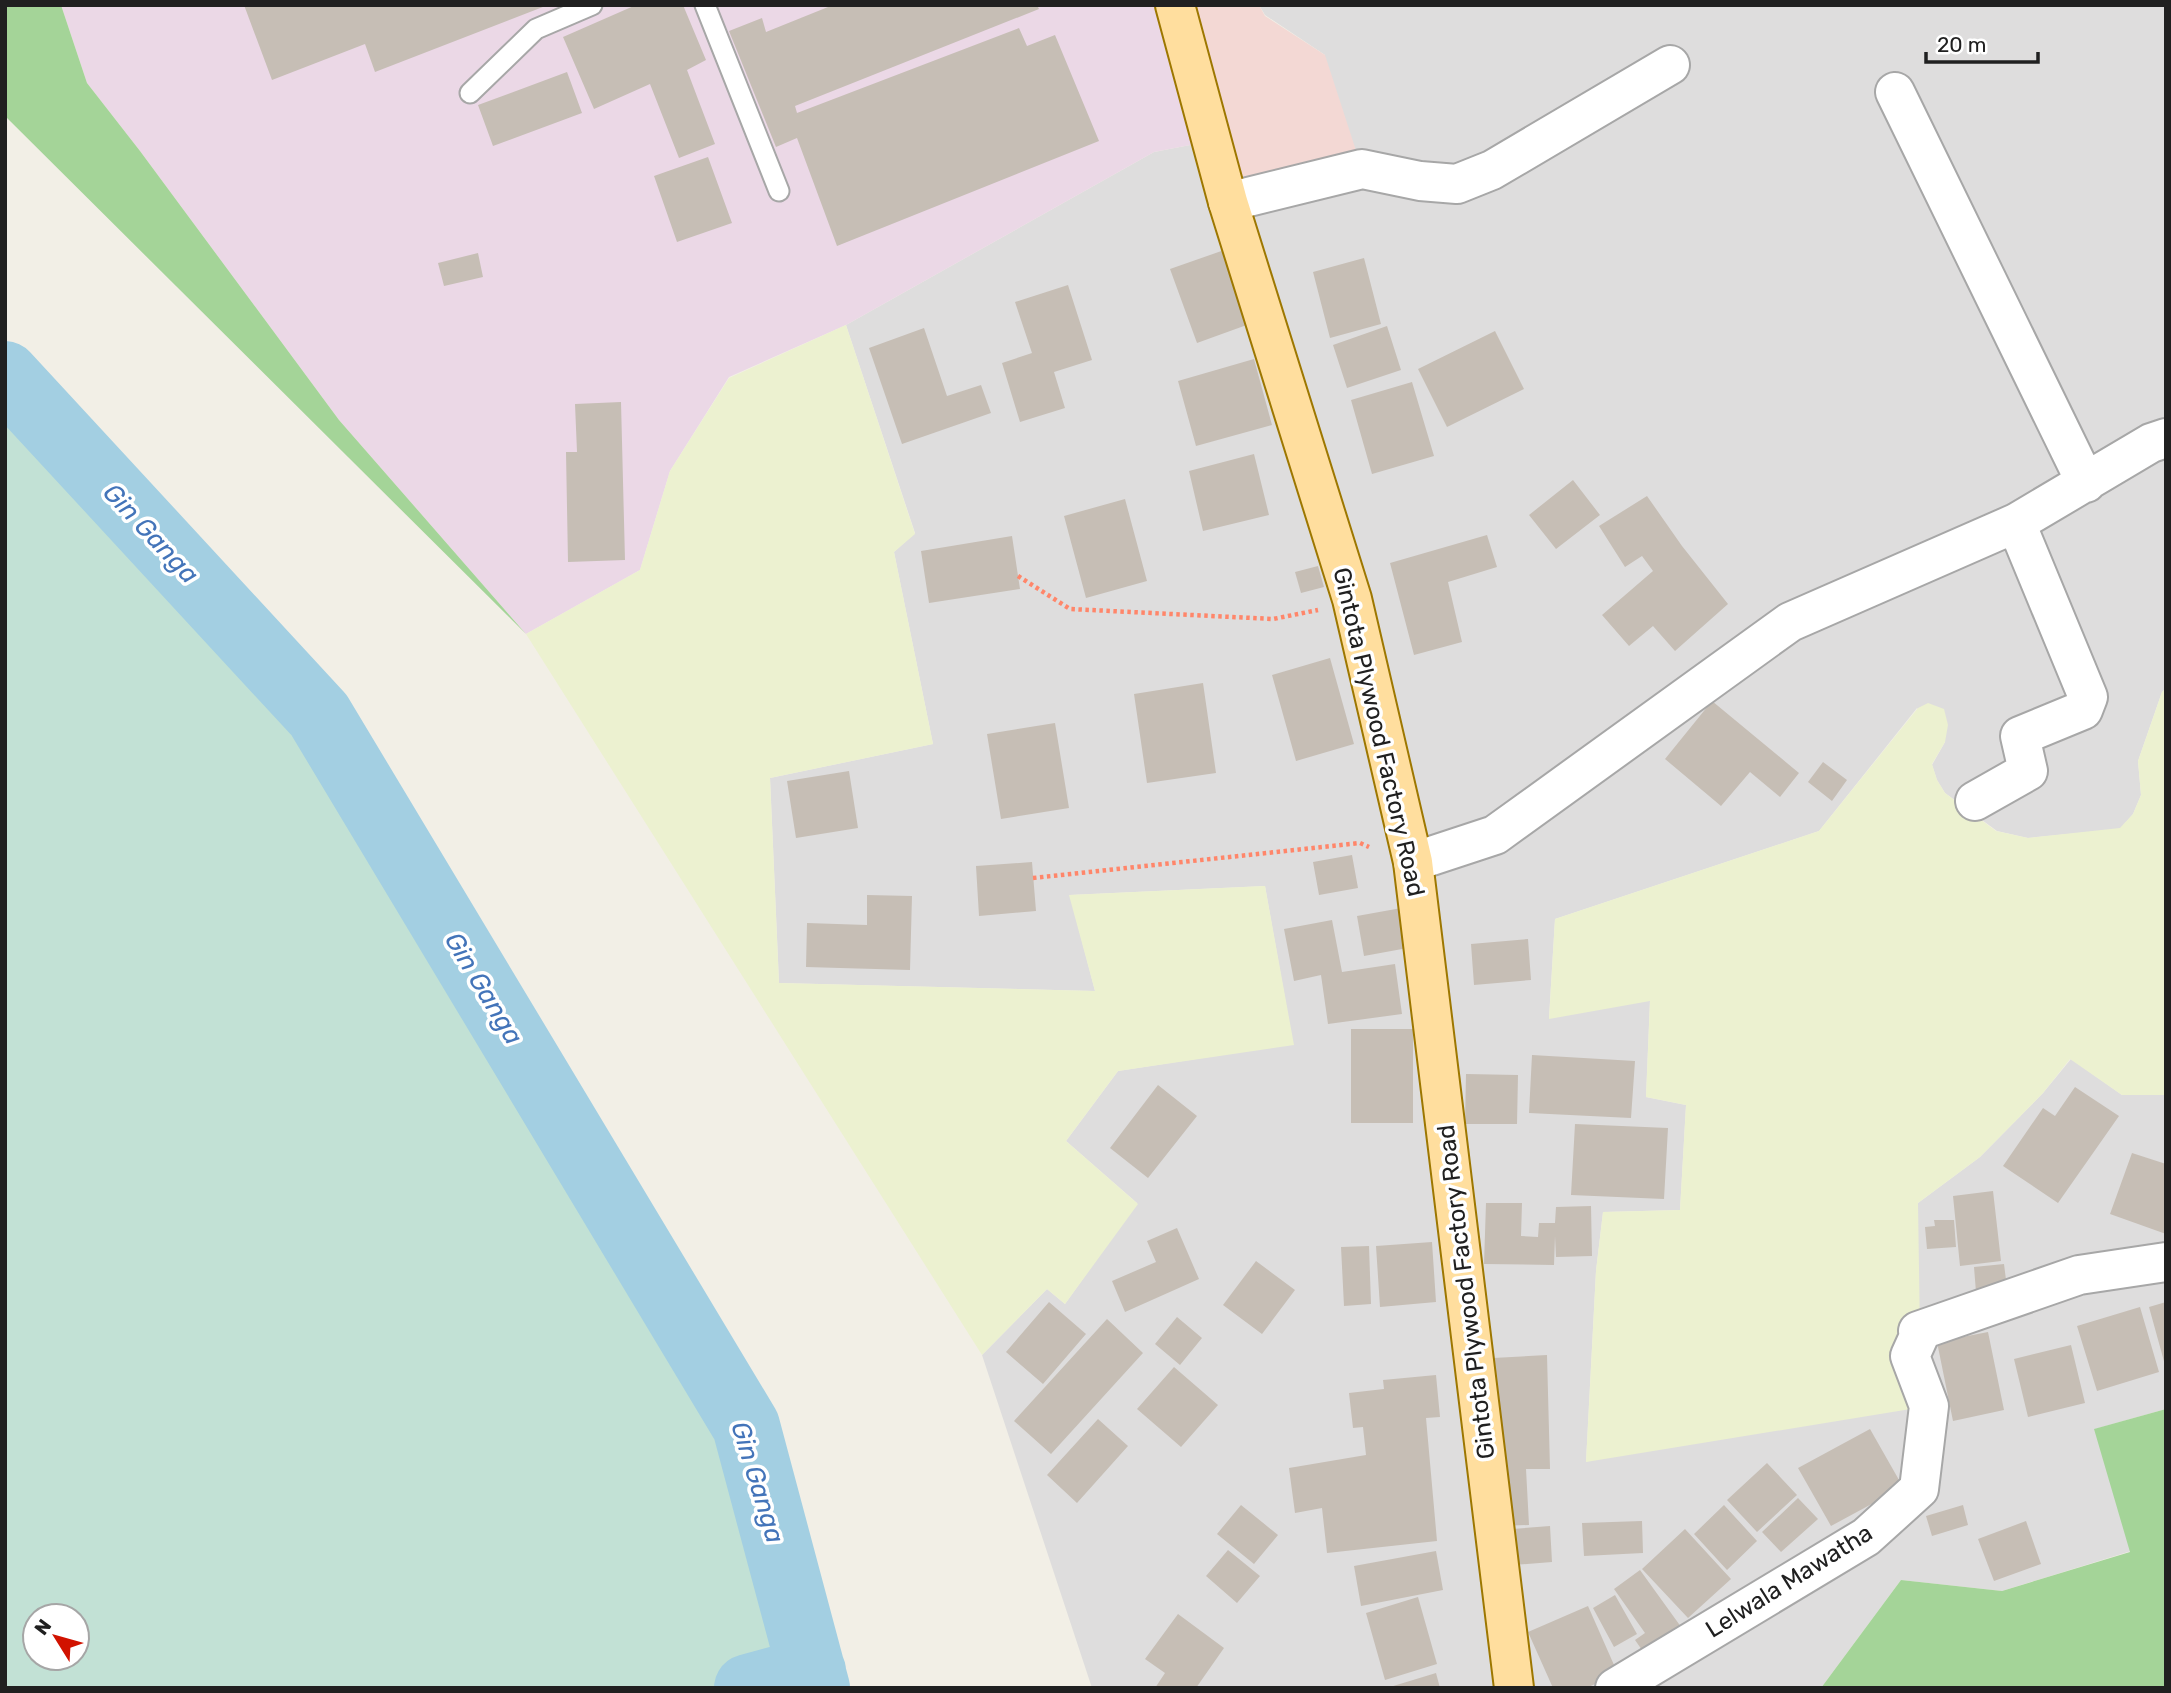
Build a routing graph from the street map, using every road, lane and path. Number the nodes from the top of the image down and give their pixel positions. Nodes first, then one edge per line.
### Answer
1 (592, 5) edge
2 (705, 5) edge
3 (1175, 5) edge
4 (1670, 65) dead end
5 (1895, 92) dead end
6 (470, 93) dead end
7 (779, 191) dead end
8 (1228, 202) junction
9 (2166, 438) edge
10 (2086, 483) junction
11 (2016, 523) junction
12 (1018, 576) dead end
13 (1352, 598) junction
14 (1975, 801) dead end
15 (1413, 862) junction
16 (1033, 878) dead end
17 (2166, 1262) edge
18 (1514, 1688) edge
19 (1615, 1688) edge

1 - 6 lane
2 - 7 lane
3 - 8 main road, Gintota Plywood Factory Road
4 - 8 street
5 - 10 street
8 - 13 main road, Gintota Plywood Factory Road
9 - 10 street
10 - 11 street
11 - 14 street
11 - 15 street
12 - 13 path
13 - 15 main road, Gintota Plywood Factory Road
15 - 16 path
15 - 18 main road, Gintota Plywood Factory Road
17 - 19 street, Lelwala Mawatha

